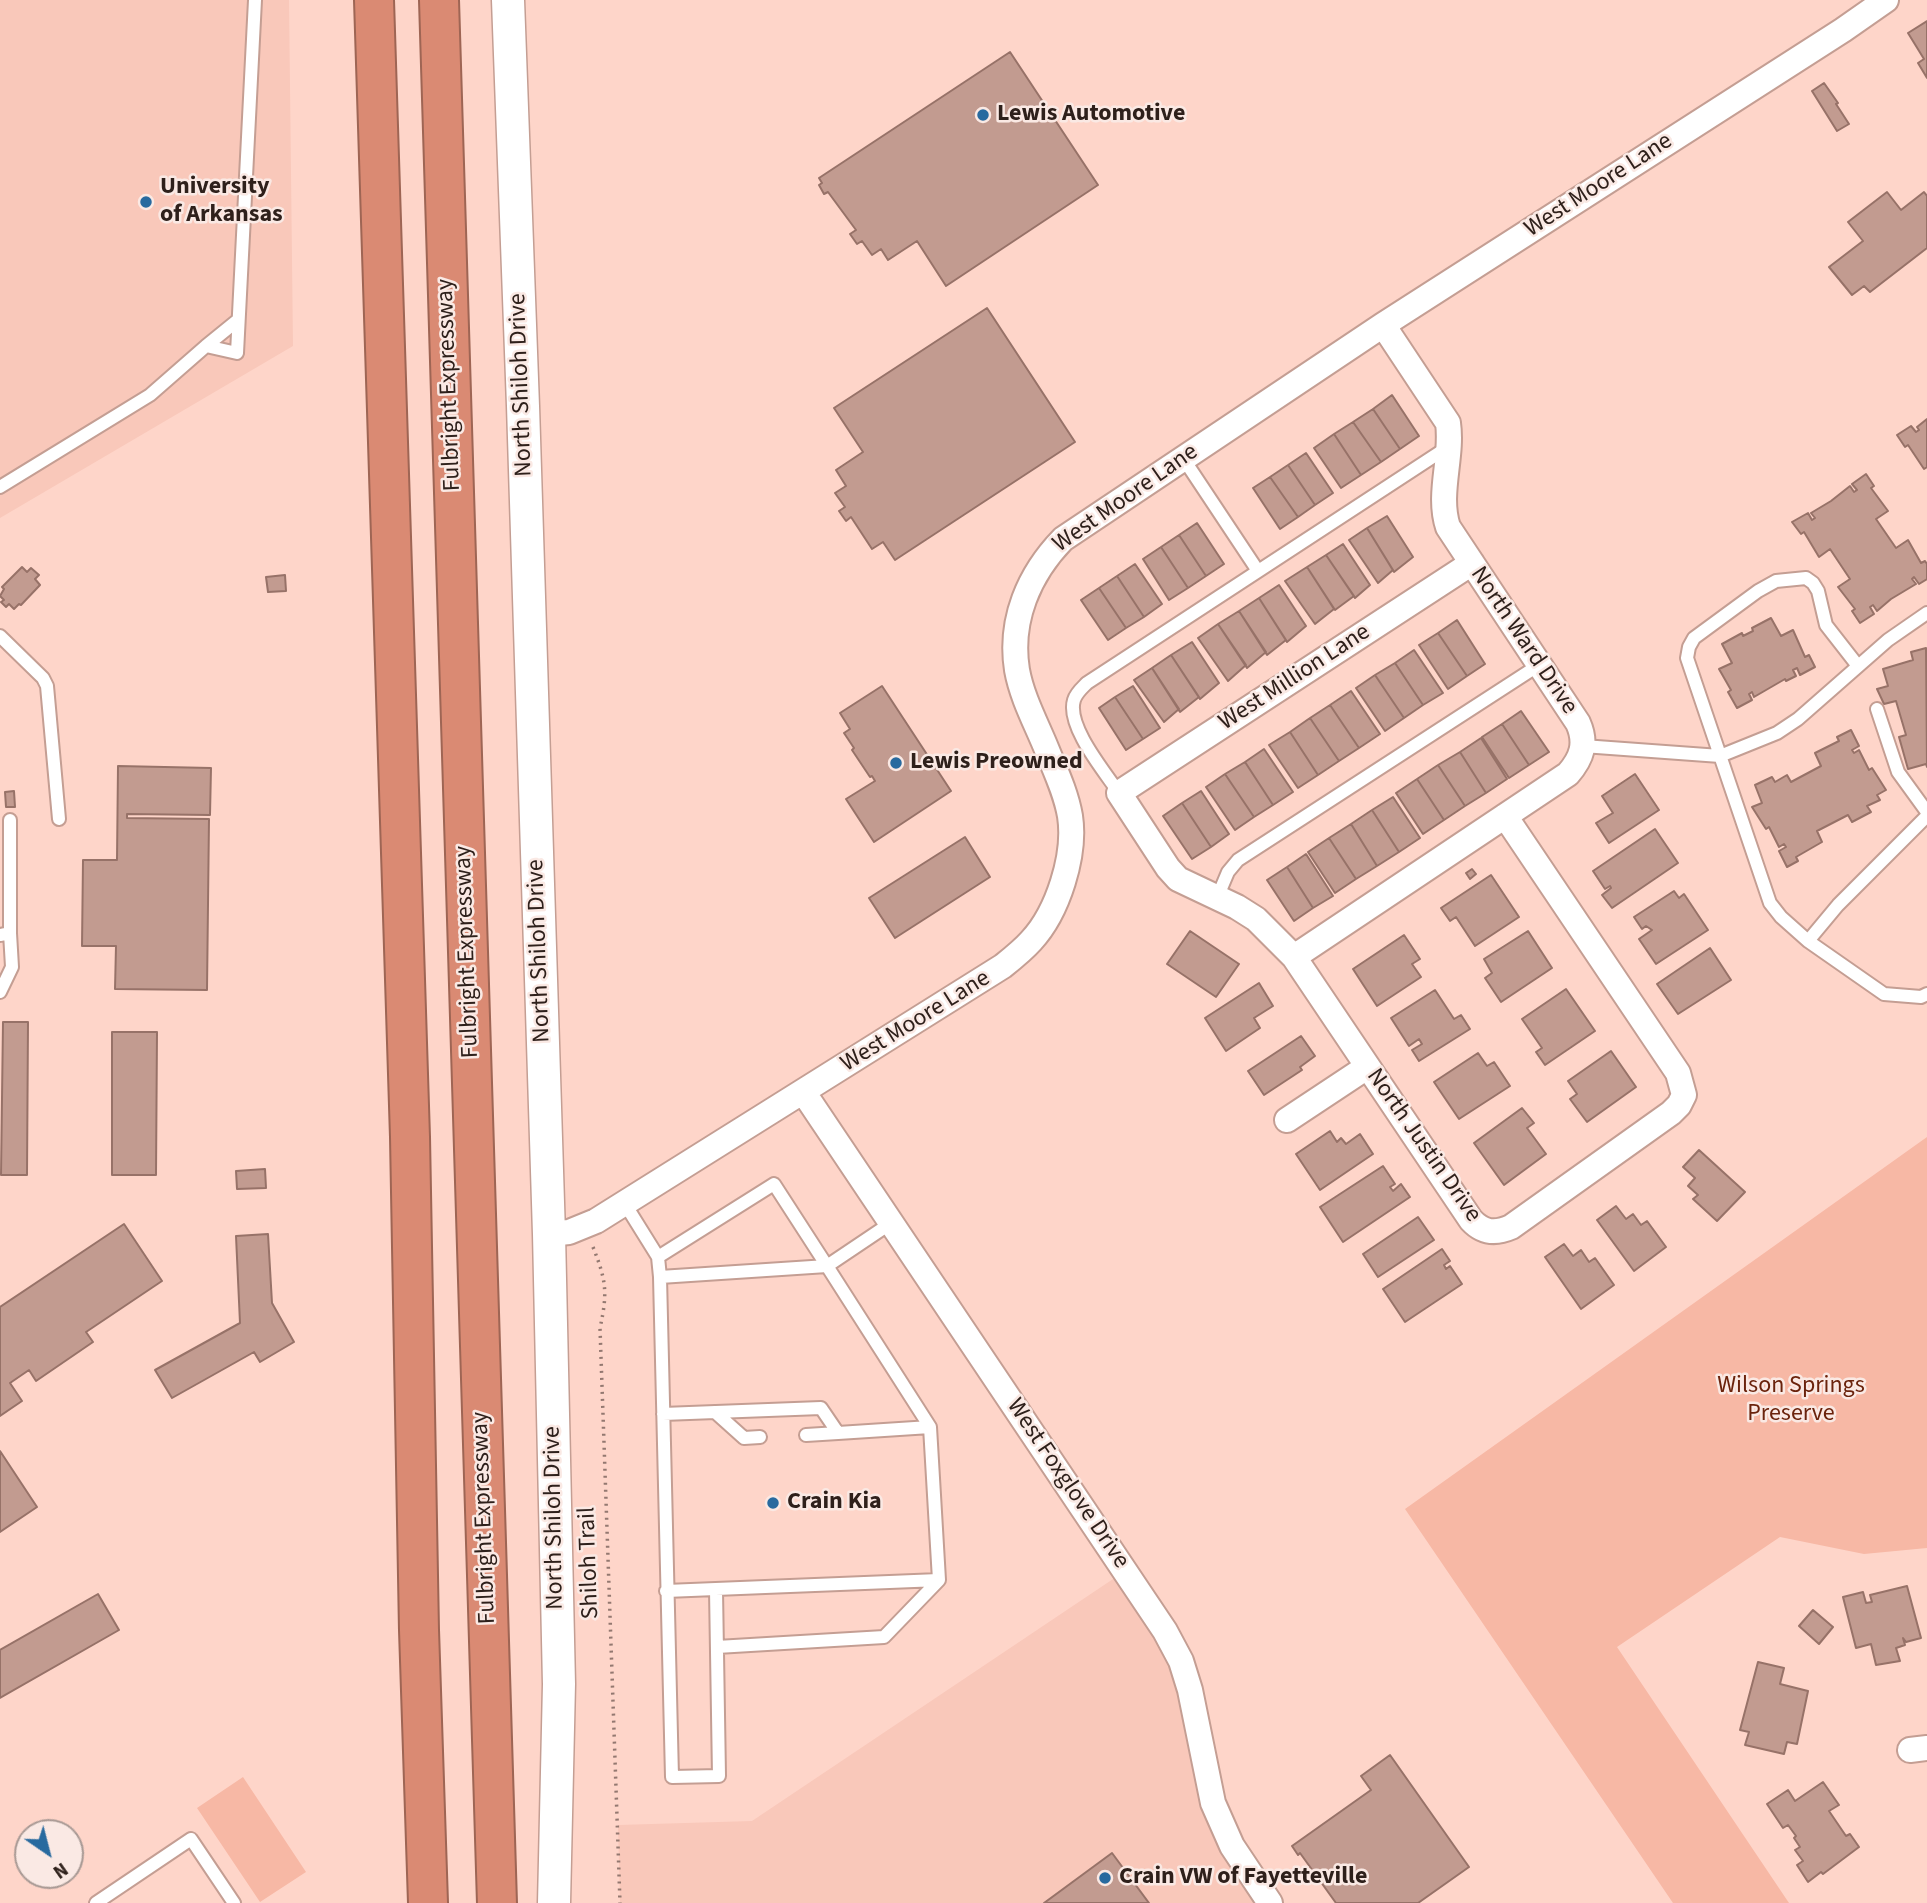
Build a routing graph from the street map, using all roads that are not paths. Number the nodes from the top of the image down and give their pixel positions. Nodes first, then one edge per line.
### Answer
1 (256, 0) edge
2 (374, 0) edge
3 (439, 0) edge
4 (508, 0) edge
5 (1886, 0) edge
6 (239, 320) junction
7 (1383, 325) junction
8 (206, 346) junction
9 (1449, 447) junction
10 (1183, 458) junction
11 (0, 487) edge
12 (1472, 563) junction
13 (1258, 571) junction
14 (1927, 613) edge
15 (0, 636) edge
16 (1539, 665) junction
17 (1858, 667) junction
18 (1877, 709) dead end
19 (1583, 746) junction
20 (1720, 756) junction
21 (1119, 793) junction
22 (1927, 814) edge
23 (1505, 817) junction
24 (59, 819) dead end
25 (10, 820) dead end
26 (1217, 898) junction
27 (5, 934) edge
28 (1808, 941) junction
29 (1294, 957) junction
30 (0, 992) edge
31 (1927, 994) edge
32 (1367, 1067) junction
33 (804, 1093) junction
34 (1287, 1120) dead end
35 (625, 1204) junction
36 (891, 1223) junction
37 (549, 1234) junction
38 (657, 1257) junction
39 (827, 1266) junction
40 (660, 1277) junction
41 (715, 1412) junction
42 (663, 1414) junction
43 (930, 1427) junction
44 (838, 1433) junction
45 (806, 1435) dead end
46 (760, 1437) dead end
47 (939, 1580) junction
48 (716, 1590) junction
49 (666, 1591) junction
50 (717, 1647) junction
51 (96, 1903) edge
52 (234, 1903) edge
53 (428, 1903) edge
54 (497, 1903) edge
55 (554, 1903) edge
56 (1270, 1903) edge

1 - 6 lane
2 - 53 highway
3 - 54 highway, Fulbright Expressway
4 - 37 street, North Shiloh Drive
5 - 7 street, West Moore Lane
6 - 8 lane
6 - 8 lane
7 - 9 street, North Ward Drive
7 - 10 street, West Moore Lane
8 - 11 lane
9 - 12 street, North Ward Drive
9 - 13 lane
10 - 13 lane
10 - 33 street, West Moore Lane
12 - 16 street, North Ward Drive
12 - 21 street, West Million Lane
13 - 21 lane
14 - 17 lane
15 - 24 lane
16 - 19 street, North Ward Drive
16 - 26 lane
17 - 20 lane
17 - 20 lane
18 - 22 lane
19 - 20 lane
19 - 23 street, North Ward Drive
20 - 28 lane
21 - 26 street, North Justin Drive
22 - 28 lane
23 - 29 street, North Ward Drive
23 - 32 street, North Justin Drive
25 - 27 lane
26 - 29 street, North Justin Drive
27 - 30 lane
28 - 31 lane
29 - 32 street, North Justin Drive
32 - 34 street
33 - 35 street, West Moore Lane
33 - 36 street, West Foxglove Drive
35 - 37 street, West Moore Lane
35 - 38 lane
36 - 39 lane
36 - 56 street, West Foxglove Drive
37 - 55 street, North Shiloh Drive
38 - 39 lane
38 - 40 lane
39 - 40 lane
39 - 43 lane
40 - 42 lane
41 - 42 lane
41 - 44 lane
41 - 46 lane
42 - 49 lane
43 - 44 lane
43 - 47 lane
44 - 45 lane
47 - 48 lane
47 - 50 lane
48 - 49 lane
48 - 50 lane
49 - 50 lane
51 - 52 lane

